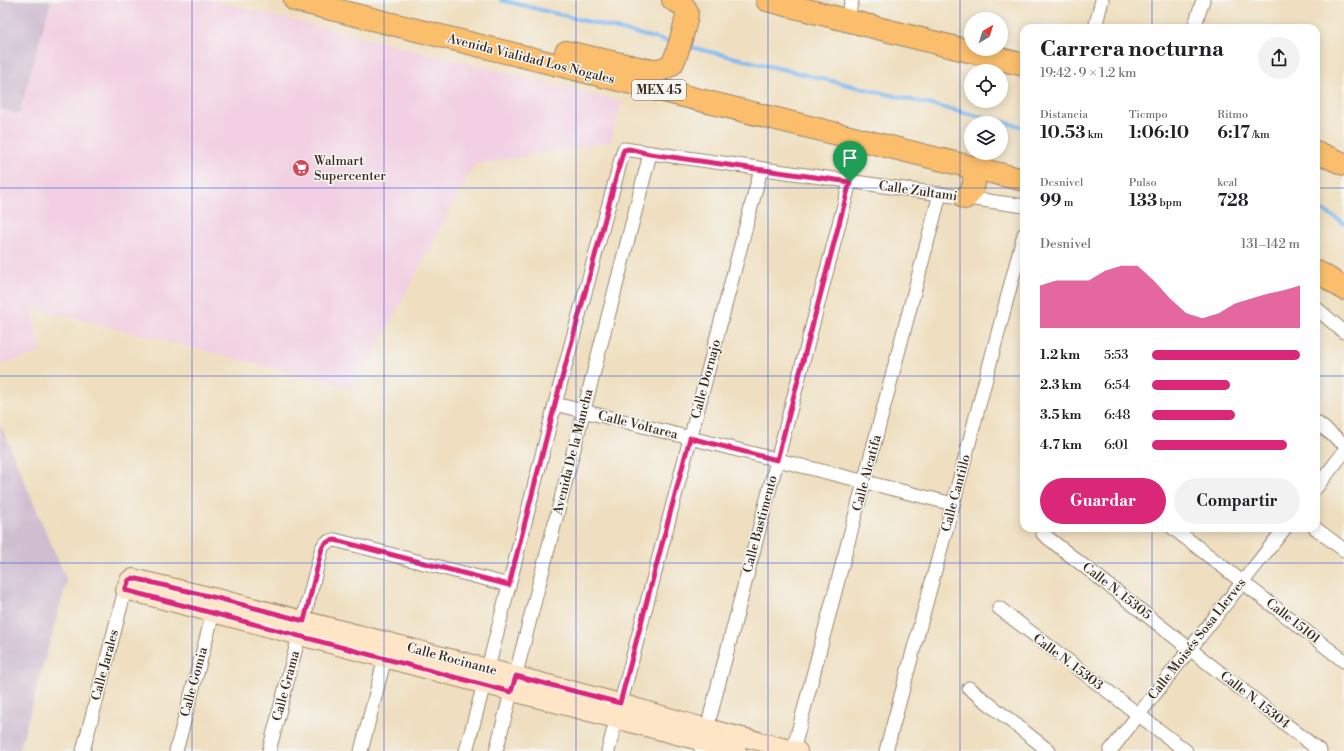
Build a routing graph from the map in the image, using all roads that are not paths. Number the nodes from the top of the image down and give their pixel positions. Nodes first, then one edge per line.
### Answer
1 (295, 0) edge
2 (312, 0) edge
3 (767, 0) edge
4 (1102, 0) edge
5 (1203, 0) edge
6 (680, 7) edge
7 (850, 10) edge
8 (1096, 24) edge
9 (1195, 24) edge
10 (1020, 64) edge
11 (650, 154) junction
12 (1320, 154) edge
13 (1344, 164) edge
14 (973, 168) junction
15 (761, 169) junction
16 (1020, 179) edge
17 (850, 182) junction
18 (940, 194) junction
19 (965, 198) junction
20 (1020, 205) edge
21 (1020, 249) edge
22 (1320, 273) edge
23 (1344, 289) edge
24 (1320, 311) edge
25 (1344, 332) edge
26 (555, 404) junction
27 (584, 411) junction
28 (1320, 425) edge
29 (690, 438) junction
30 (1344, 444) edge
31 (1344, 452) edge
32 (777, 460) junction
33 (864, 482) junction
34 (1320, 483) edge
35 (953, 504) junction
36 (1178, 532) edge
37 (1282, 532) edge
38 (1320, 532) edge
39 (1043, 534) dead end
40 (1344, 550) edge
41 (1242, 582) junction
42 (127, 585) joint
43 (509, 585) junction
44 (215, 605) junction
45 (999, 608) dead end
46 (302, 628) junction
47 (1190, 649) junction
48 (387, 650) junction
49 (1344, 661) edge
50 (486, 676) junction
51 (513, 684) junction
52 (969, 688) dead end
53 (618, 711) junction
54 (1138, 715) junction
55 (703, 740) edge
56 (83, 751) edge
57 (176, 751) edge
58 (269, 751) edge
59 (361, 751) edge
60 (466, 751) edge
61 (496, 751) edge
62 (608, 751) edge
63 (737, 751) edge
64 (795, 751) edge
65 (886, 751) edge
66 (1049, 751) edge
67 (1110, 751) edge
68 (1186, 751) edge
69 (1320, 751) edge

1 - 14 highway, Avenida Vialidad Los Nogales / MEX 45
2 - 6 highway
3 - 7 highway
4 - 8 street
5 - 9 street
7 - 10 highway
11 - 15 street, Calle Zultami
11 - 26 street, Calle Zultami
11 - 27 street, Avenida De la Mancha
12 - 13 highway
14 - 16 highway, Avenida Vialidad Los Nogales / MEX 45
14 - 19 highway
15 - 17 street, Calle Zultami
15 - 29 street, Calle Dornajo
17 - 18 street, Calle Zultami
17 - 32 street, Calle Bastimento
18 - 19 street, Calle Zultami
18 - 33 street, Calle Alcatifa
19 - 20 street, Calle Zultami
21 - 35 street, Calle Cantillo
22 - 23 highway
24 - 25 street
26 - 27 street, Calle Voltarea
26 - 43 street
27 - 29 street, Calle Voltarea
27 - 51 street, Avenida De la Mancha
28 - 30 street
29 - 32 street, Calle Voltarea
29 - 53 street, Calle Dornajo
31 - 34 street
32 - 33 street, Calle Voltarea
32 - 55 street, Calle Bastimento
33 - 35 street, Calle Voltarea
33 - 64 street, Calle Alcatifa
35 - 65 street, Calle Cantillo
36 - 41 street, Calle 15101
37 - 41 street, Calle Moisés Sosa Llerves
38 - 40 street
39 - 47 street, Calle N. 15305
41 - 47 street, Calle Moisés Sosa Llerves
41 - 49 street, Calle 15101
42 - 44 street, Calle Rocinante
42 - 56 street, Calle Jarales
43 - 46 street, Calle Grama
43 - 50 street
44 - 46 street, Calle Rocinante
44 - 57 street, Calle Gomia
45 - 54 street, Calle N. 15303
46 - 48 street, Calle Rocinante
46 - 58 street, Calle Grama
47 - 54 street, Calle Moisés Sosa Llerves
47 - 69 street, Calle N. 15304
48 - 50 street, Calle Rocinante
48 - 59 street
50 - 51 street, Calle Rocinante
50 - 60 street
51 - 53 street, Calle Rocinante
51 - 61 street, Avenida De la Mancha
52 - 66 street
53 - 55 street, Calle Rocinante
53 - 62 street, Calle Dornajo
54 - 67 street, Calle Moisés Sosa Llerves
54 - 68 street, Calle N. 15303
55 - 63 street, Calle Rocinante
55 - 64 street, Calle Rocinante

